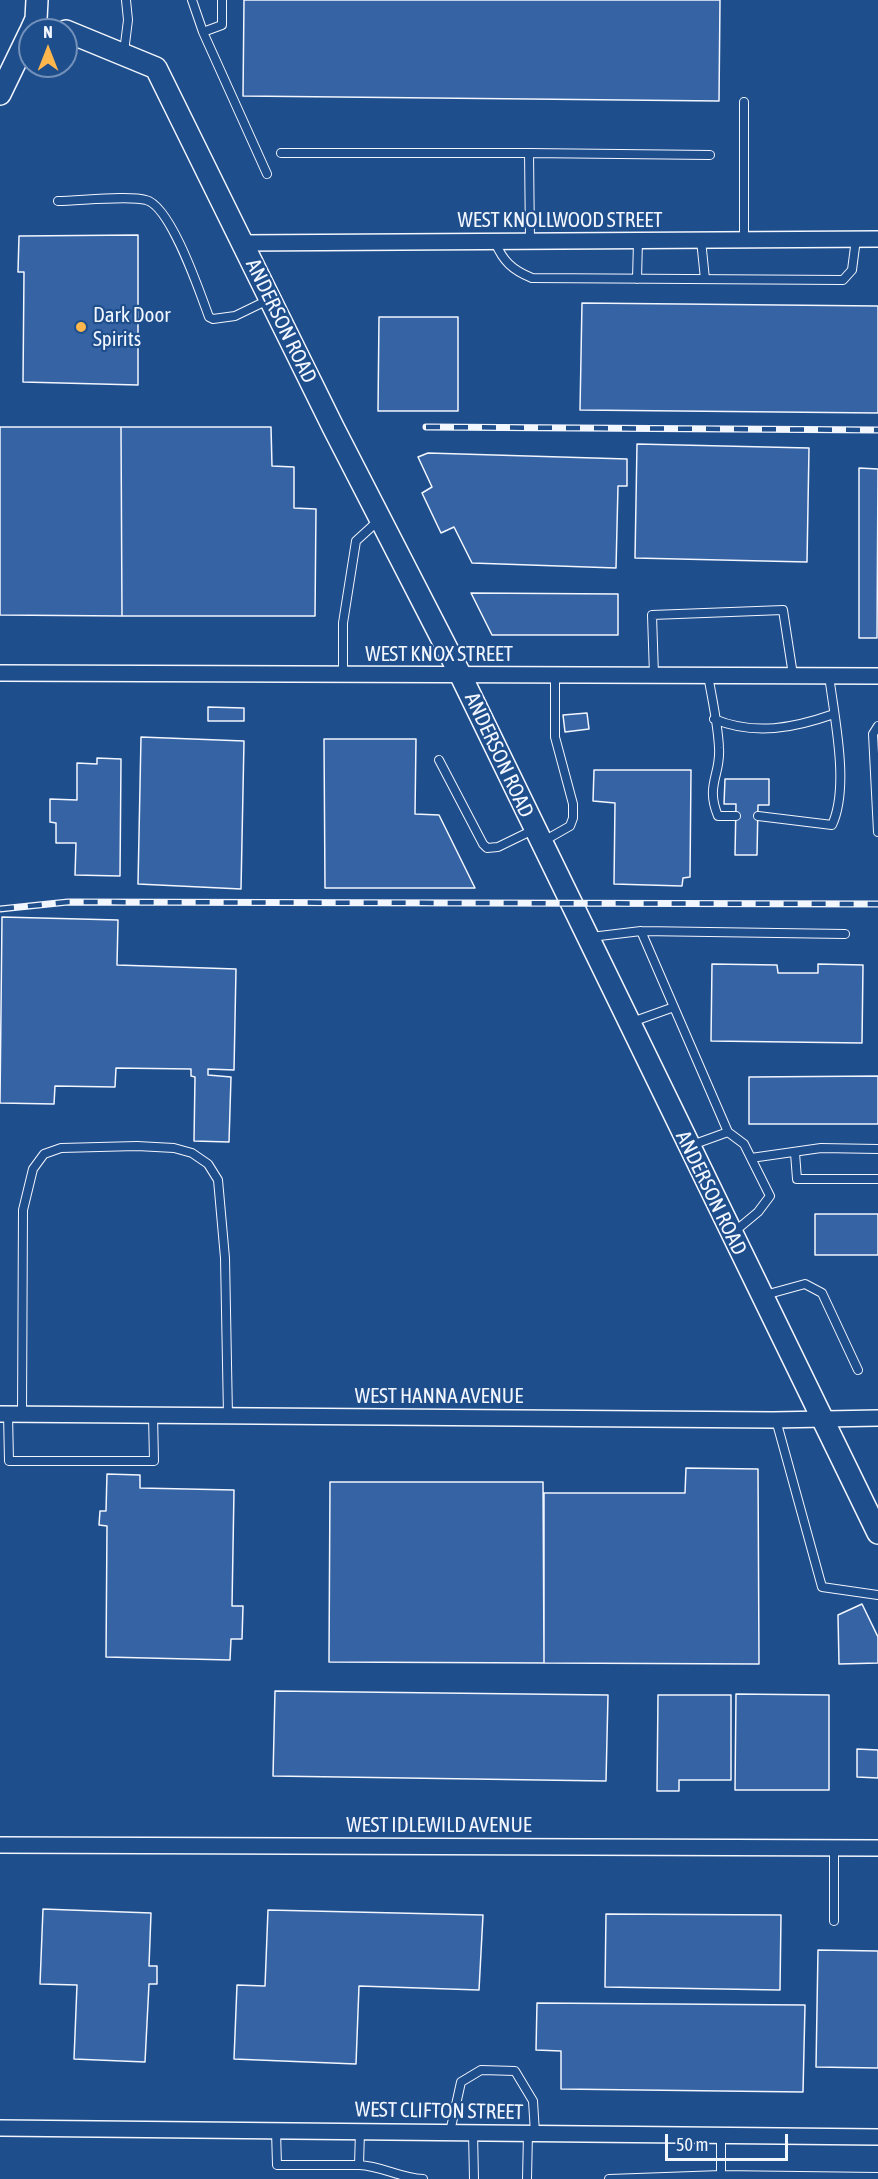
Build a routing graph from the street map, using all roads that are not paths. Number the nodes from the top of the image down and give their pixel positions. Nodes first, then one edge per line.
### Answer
1 (126, 0) edge
2 (192, 0) edge
3 (222, 0) edge
4 (203, 32) junction
5 (78, 37) edge
6 (18, 55) edge
7 (123, 55) junction
8 (0, 94) edge
9 (744, 102) dead end
10 (281, 153) dead end
11 (529, 153) junction
12 (710, 155) dead end
13 (267, 174) dead end
14 (58, 201) dead end
15 (878, 239) edge
16 (701, 240) junction
17 (744, 240) junction
18 (856, 240) junction
19 (530, 241) junction
20 (638, 241) junction
21 (495, 242) junction
22 (242, 243) junction
23 (637, 279) junction
24 (705, 279) junction
25 (270, 299) junction
26 (380, 518) junction
27 (0, 673) edge
28 (343, 675) junction
29 (555, 675) junction
30 (654, 675) junction
31 (708, 675) junction
32 (792, 675) junction
33 (829, 675) junction
34 (461, 676) junction
35 (878, 676) edge
36 (834, 714) junction
37 (714, 719) junction
38 (878, 726) edge
39 (439, 760) dead end
40 (735, 816) dead end
41 (758, 816) dead end
42 (878, 832) edge
43 (537, 836) junction
44 (641, 931) junction
45 (845, 934) dead end
46 (586, 938) junction
47 (674, 1007) junction
48 (628, 1023) junction
49 (728, 1132) junction
50 (688, 1147) junction
51 (878, 1149) edge
52 (795, 1153) junction
53 (751, 1158) junction
54 (878, 1179) edge
55 (731, 1234) junction
56 (761, 1297) junction
57 (858, 1370) dead end
58 (10, 1414) edge
59 (153, 1415) junction
60 (228, 1416) junction
61 (820, 1418) junction
62 (878, 1418) edge
63 (776, 1420) junction
64 (878, 1533) edge
65 (878, 1595) edge
66 (0, 1845) edge
67 (834, 1848) junction
68 (878, 1848) edge
69 (834, 1921) dead end
70 (0, 2128) edge
71 (276, 2131) junction
72 (360, 2131) junction
73 (450, 2132) junction
74 (473, 2132) junction
75 (531, 2133) junction
76 (721, 2135) junction
77 (878, 2137) edge
78 (359, 2165) junction
79 (721, 2175) junction
80 (878, 2177) edge
81 (423, 2179) edge
82 (474, 2179) edge
83 (527, 2179) edge
84 (609, 2179) edge

1 - 7 lane
2 - 4 lane
3 - 4 lane
4 - 13 lane
5 - 7 street, ANDERSON ROAD
6 - 8 street
7 - 22 street, ANDERSON ROAD
9 - 17 lane
10 - 11 lane
11 - 12 lane
11 - 19 lane
14 - 25 lane
15 - 18 street, WEST KNOLLWOOD STREET
16 - 17 street, WEST KNOLLWOOD STREET
16 - 20 street, WEST KNOLLWOOD STREET
16 - 24 lane
17 - 18 street, WEST KNOLLWOOD STREET
18 - 24 lane
19 - 20 street, WEST KNOLLWOOD STREET
19 - 21 street, WEST KNOLLWOOD STREET
20 - 23 lane
21 - 22 street, WEST KNOLLWOOD STREET
21 - 23 lane
22 - 25 street, ANDERSON ROAD
23 - 24 lane
25 - 26 street, ANDERSON ROAD
26 - 28 lane
26 - 34 street, ANDERSON ROAD
27 - 28 street, WEST KNOX STREET
28 - 34 street, WEST KNOX STREET
29 - 30 street, WEST KNOX STREET
29 - 34 street, WEST KNOX STREET
29 - 43 lane
30 - 31 street, WEST KNOX STREET
30 - 32 lane
31 - 32 street, WEST KNOX STREET
31 - 37 lane
32 - 33 street, WEST KNOX STREET
33 - 35 street, WEST KNOX STREET
33 - 36 lane
34 - 43 street, ANDERSON ROAD
36 - 37 lane
36 - 41 lane
37 - 40 lane
38 - 42 lane
39 - 43 lane
43 - 46 street, ANDERSON ROAD
44 - 45 lane
44 - 46 lane
44 - 47 lane
46 - 48 street, ANDERSON ROAD
47 - 48 lane
47 - 49 lane
48 - 50 street, ANDERSON ROAD
49 - 50 lane
49 - 53 lane
50 - 55 street, ANDERSON ROAD
51 - 52 lane
52 - 53 lane
52 - 54 lane
53 - 55 lane
55 - 56 street, ANDERSON ROAD
56 - 57 lane
56 - 61 street, ANDERSON ROAD
58 - 59 street, WEST HANNA AVENUE
58 - 59 lane
58 - 60 lane
59 - 60 street, WEST HANNA AVENUE
60 - 63 street, WEST HANNA AVENUE
61 - 62 street, WEST HANNA AVENUE
61 - 63 street, WEST HANNA AVENUE
61 - 64 street, ANDERSON ROAD
63 - 65 lane
66 - 67 street, WEST IDLEWILD AVENUE
67 - 68 street, WEST IDLEWILD AVENUE
67 - 69 lane
70 - 71 street, WEST CLIFTON STREET
71 - 72 street, WEST CLIFTON STREET
71 - 78 lane
72 - 73 street, WEST CLIFTON STREET
72 - 78 lane
73 - 74 street, WEST CLIFTON STREET
73 - 75 lane
74 - 75 street, WEST CLIFTON STREET
74 - 82 lane
75 - 76 street, WEST CLIFTON STREET
75 - 83 lane
76 - 77 street, WEST CLIFTON STREET
76 - 79 lane
78 - 81 lane
79 - 80 lane
79 - 84 lane

